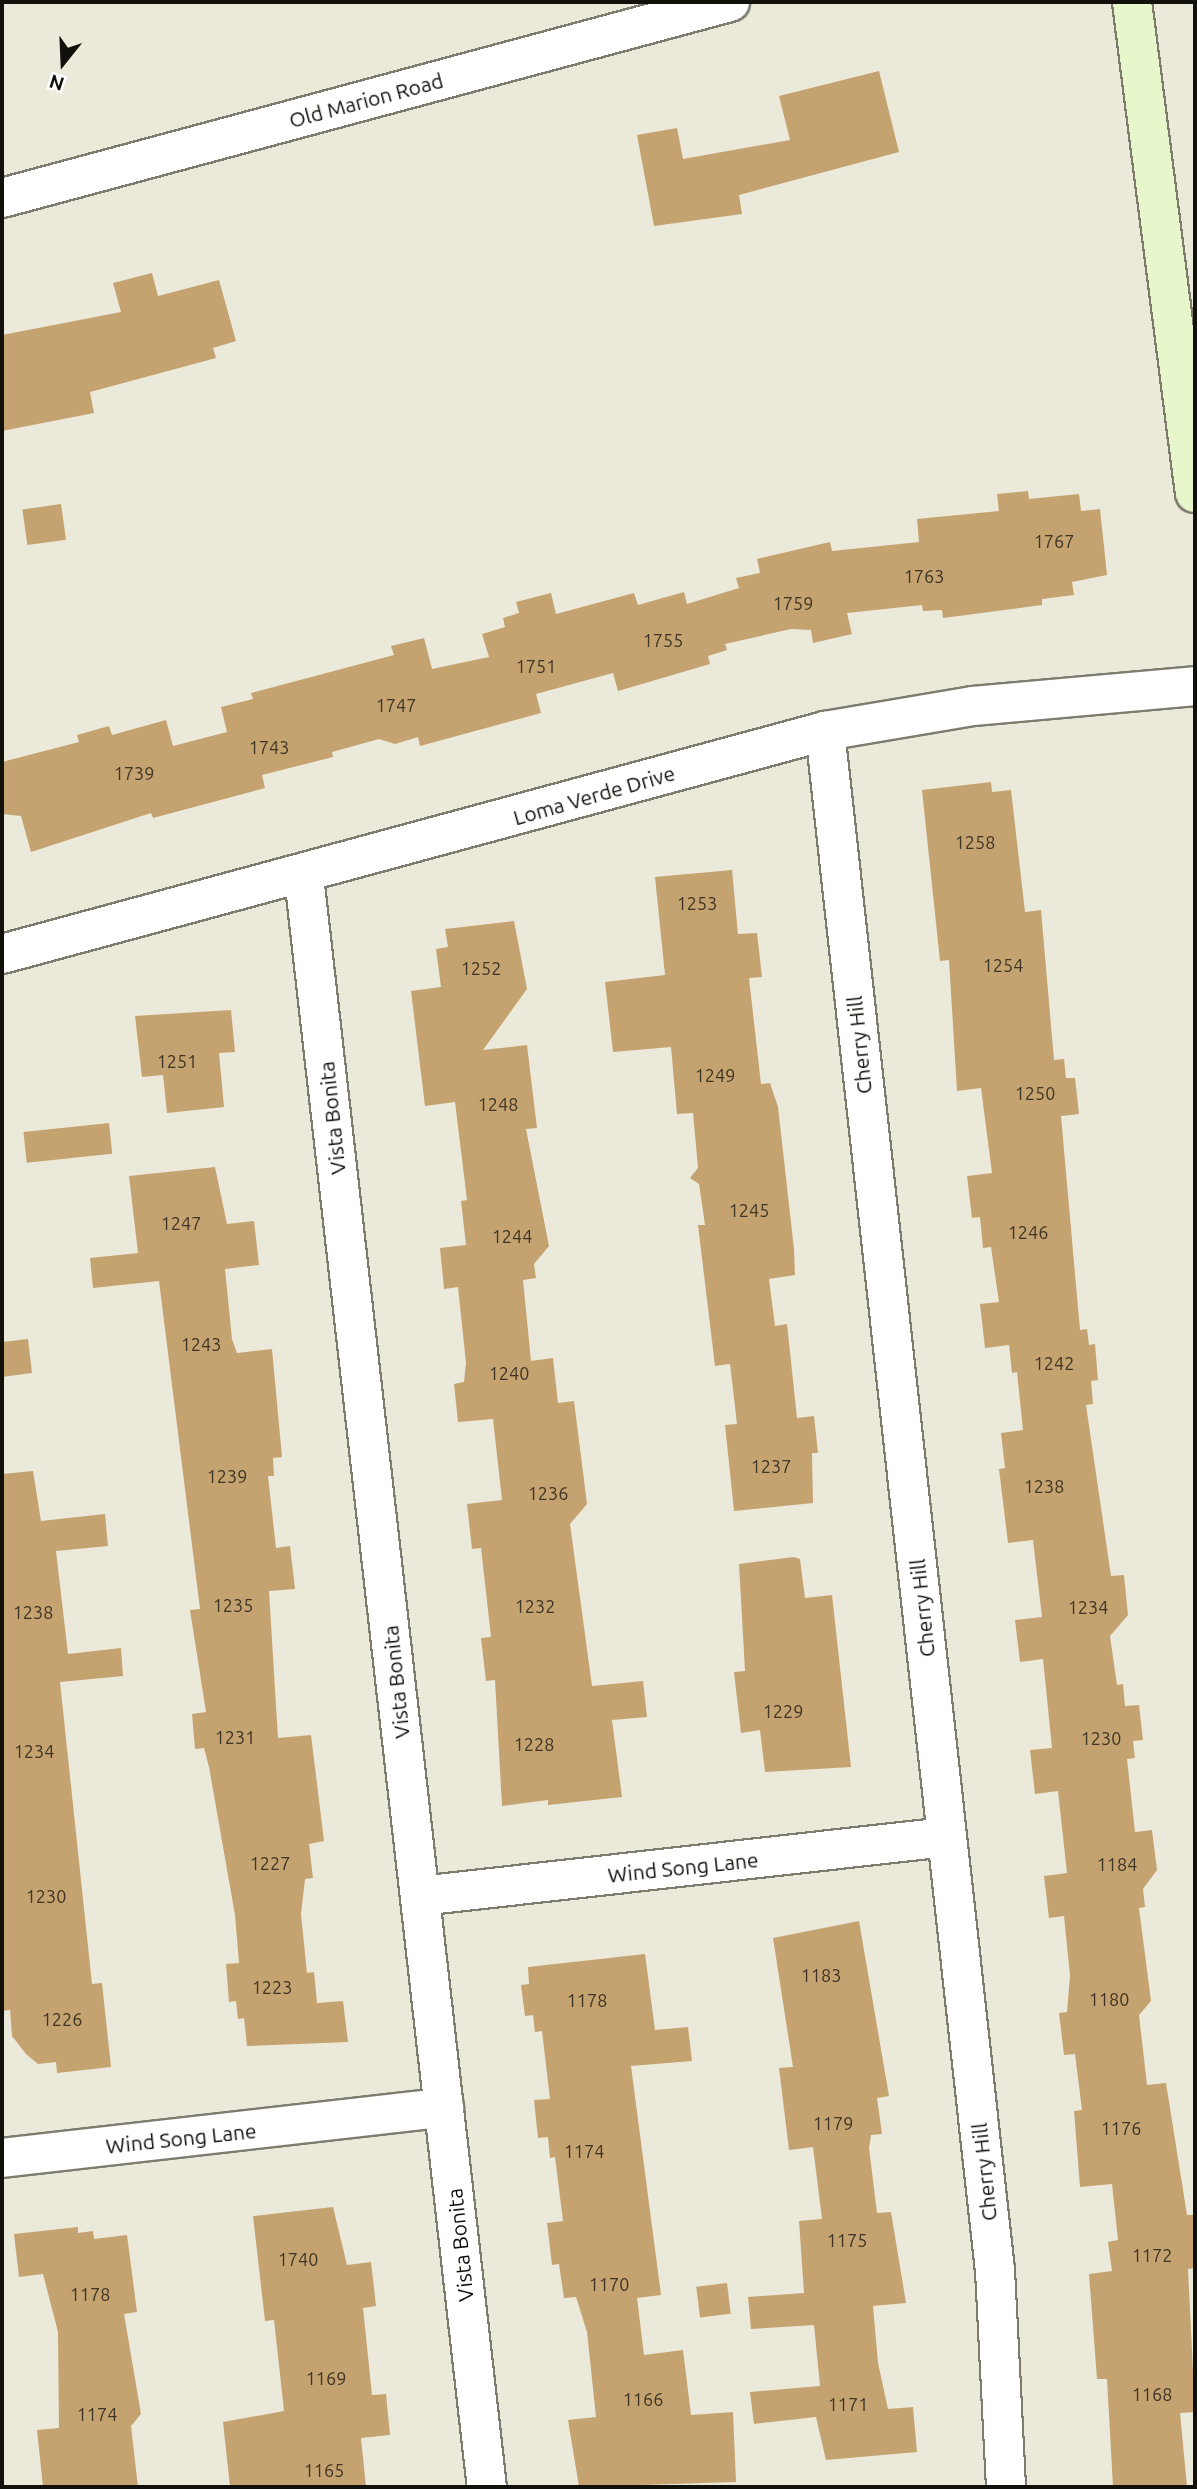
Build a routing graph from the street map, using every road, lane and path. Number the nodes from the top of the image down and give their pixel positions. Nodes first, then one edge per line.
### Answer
1 (730, 2) edge
2 (1132, 2) edge
3 (2, 198) edge
4 (1195, 494) edge
5 (1195, 686) edge
6 (825, 730) junction
7 (304, 877) junction
8 (2, 954) edge
9 (946, 1837) junction
10 (420, 1896) junction
11 (444, 2108) junction
12 (2, 2158) edge
13 (487, 2487) edge
14 (1006, 2487) edge

1 - 3 street, Old Marion Road
2 - 4 main road
5 - 6 street, Loma Verde Drive
6 - 7 street, Loma Verde Drive
6 - 9 street, Cherry Hill
7 - 8 street, Loma Verde Drive
7 - 10 street, Vista Bonita
9 - 10 street, Wind Song Lane
9 - 14 street, Cherry Hill
10 - 11 street, Vista Bonita
11 - 12 street, Wind Song Lane
11 - 13 street, Vista Bonita

